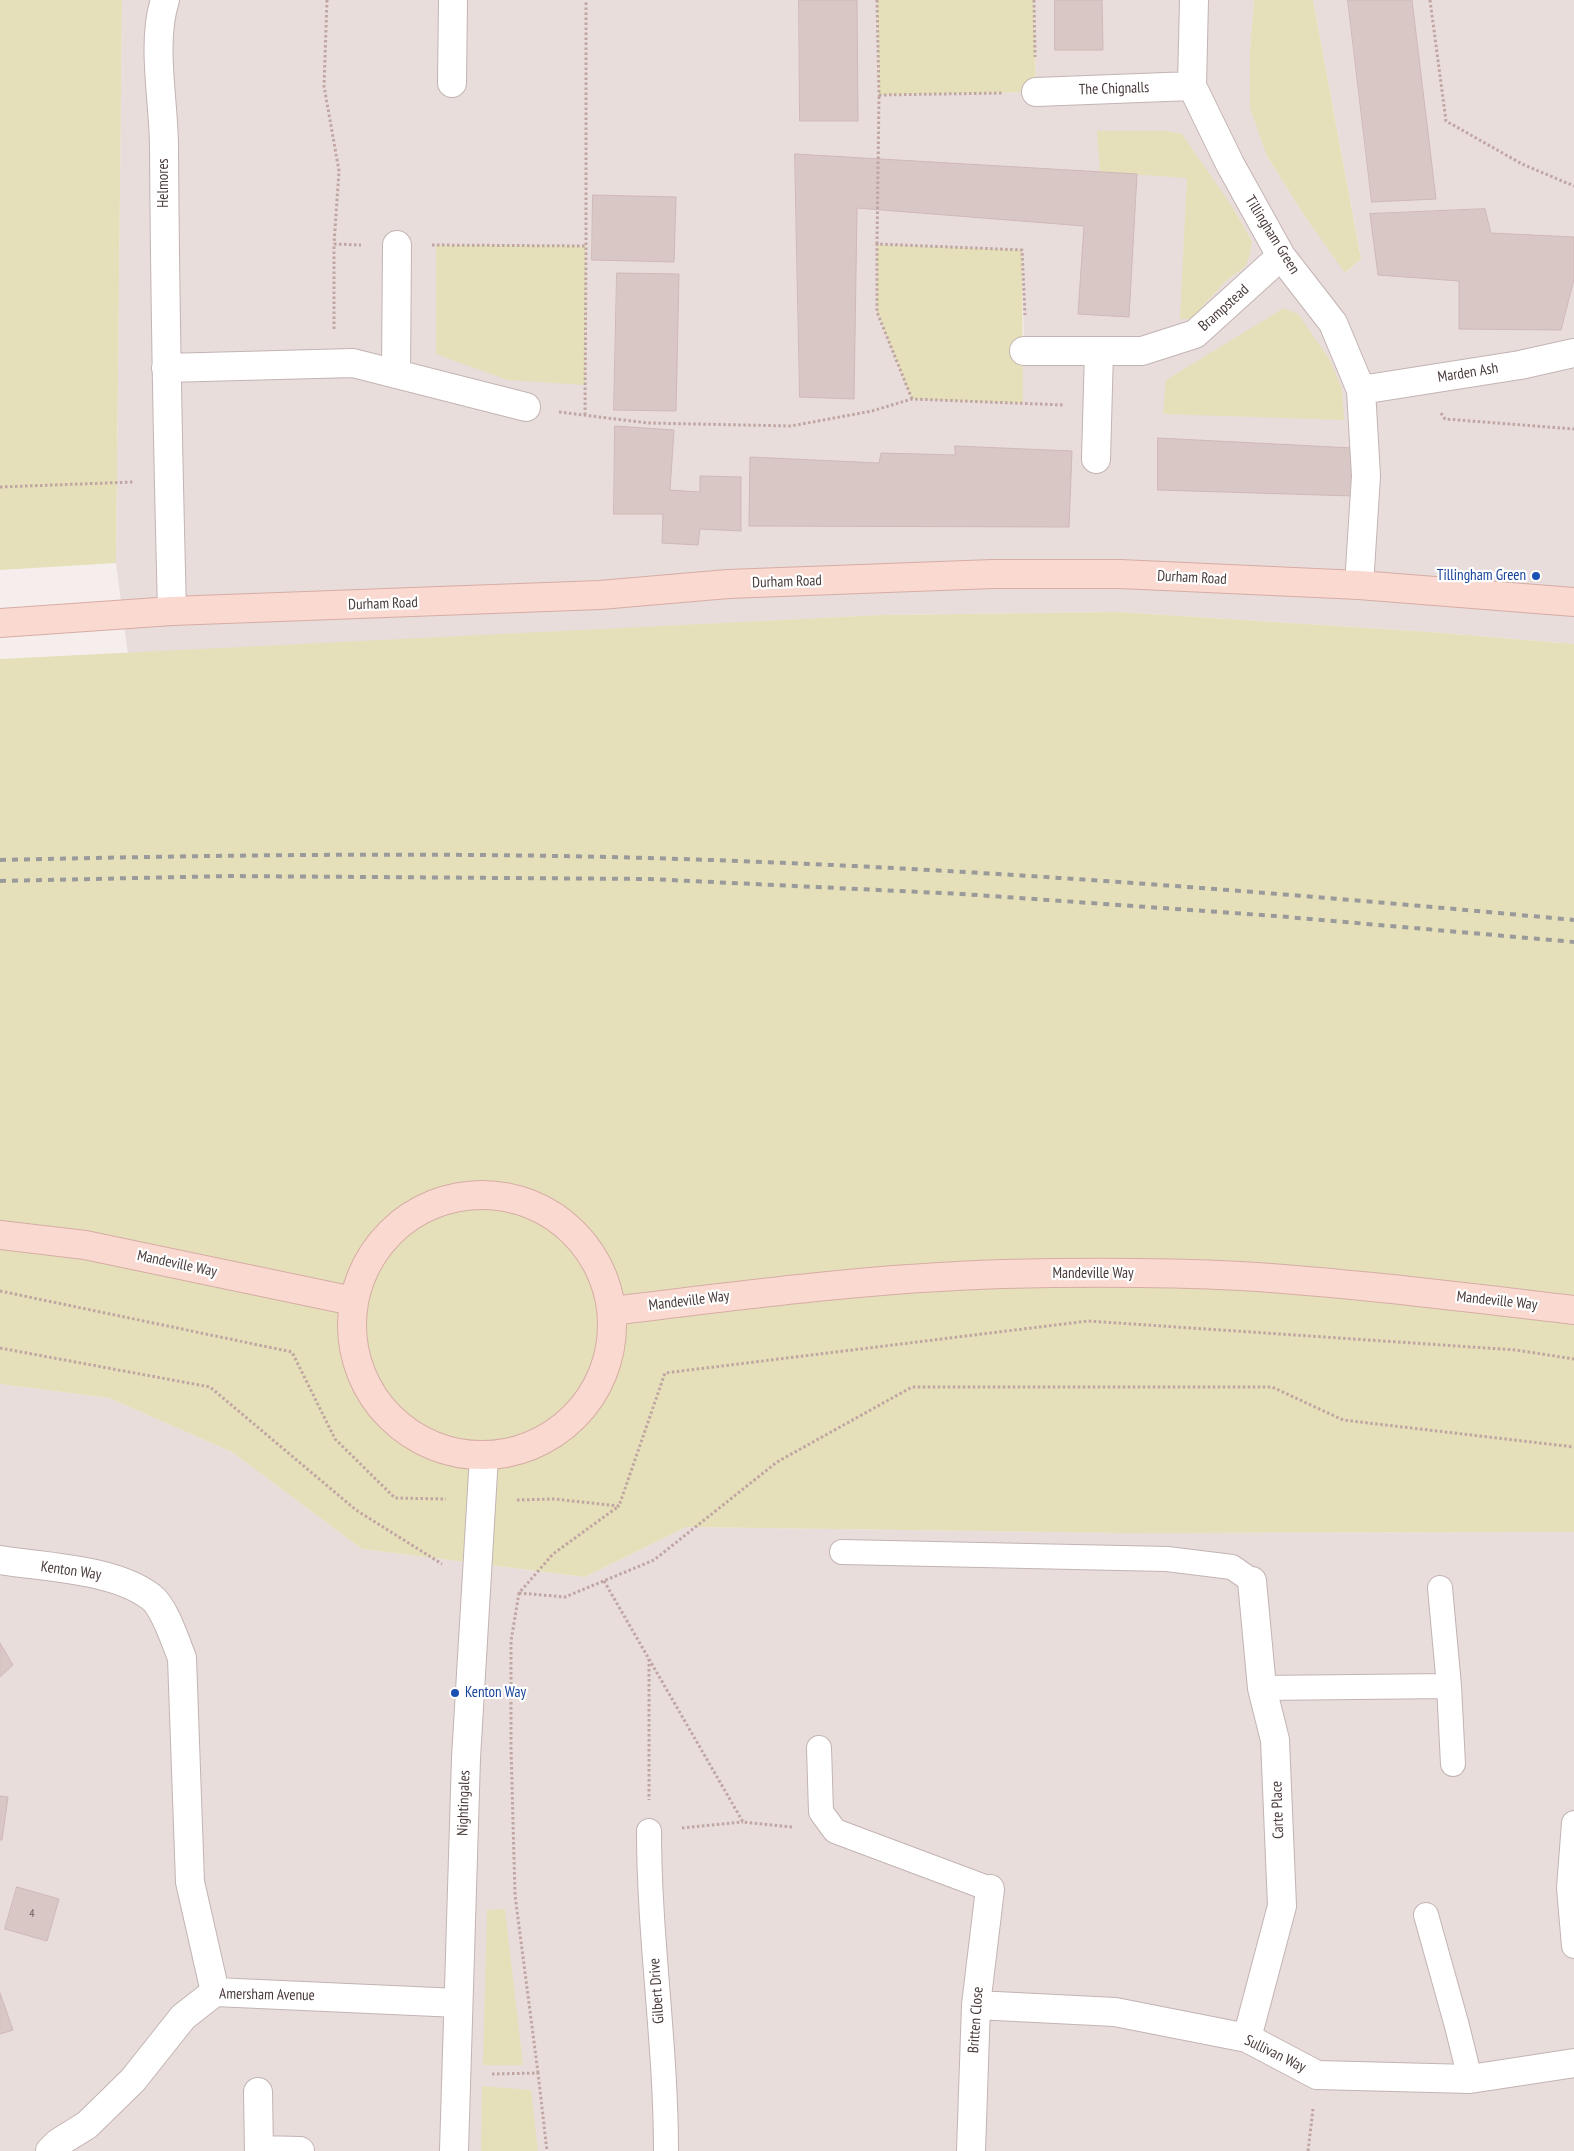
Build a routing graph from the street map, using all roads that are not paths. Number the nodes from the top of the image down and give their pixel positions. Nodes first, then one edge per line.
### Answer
1 (165, 0) edge
2 (453, 0) edge
3 (1194, 0) edge
4 (452, 83) dead end
5 (1192, 86) junction
6 (1036, 92) road end
7 (397, 245) road end
8 (1281, 256) junction
9 (1024, 351) road end
10 (1099, 351) junction
11 (1574, 353) edge
12 (166, 368) junction
13 (396, 374) junction
14 (1361, 390) junction
15 (526, 407) road end
16 (1096, 458) dead end
17 (1359, 585) junction
18 (1574, 602) edge
19 (172, 611) junction
20 (0, 623) edge
21 (0, 1235) edge
22 (353, 1301) junction
23 (1574, 1310) edge
24 (612, 1311) junction
25 (484, 1456) junction
26 (842, 1552) dead end
27 (0, 1560) edge
28 (1252, 1581) joint
29 (1440, 1588) dead end
30 (1449, 1686) junction
31 (1262, 1688) junction
32 (819, 1748) dead end
33 (1453, 1764) dead end
34 (1574, 1823) edge
35 (649, 1831) road end
36 (990, 1889) joint
37 (1426, 1915) dead end
38 (1574, 1946) edge
39 (215, 1992) junction
40 (458, 2003) junction
41 (976, 2005) junction
42 (1247, 2038) junction
43 (1574, 2063) edge
44 (1470, 2079) junction
45 (258, 2092) dead end
46 (50, 2151) edge
47 (259, 2151) edge
48 (300, 2151) edge
49 (454, 2151) edge
50 (666, 2151) edge
51 (971, 2151) edge

1 - 12 street, Helmores
2 - 4 street
3 - 5 street, Tillingham Green
5 - 6 street, The Chignalls
5 - 8 street, Tillingham Green
7 - 13 street
8 - 10 street, Brampstead
8 - 14 street, Tillingham Green
9 - 10 street, Brampstead
10 - 16 street
11 - 14 street, Marden Ash
12 - 13 street
12 - 19 street, Helmores
13 - 15 street
14 - 17 street, Tillingham Green
17 - 18 main road, Durham Road
17 - 19 main road, Durham Road
19 - 20 main road, Durham Road
21 - 22 main road, Mandeville Way
22 - 24 main road
22 - 25 main road
23 - 24 main road, Mandeville Way
24 - 25 main road
25 - 40 street, Nightingales
26 - 28 lane
27 - 39 street, Kenton Way
28 - 31 street, Carte Place
29 - 30 lane
30 - 31 lane
30 - 33 lane
31 - 42 street, Carte Place
32 - 36 lane
34 - 38 lane
35 - 50 lane, Gilbert Drive
36 - 41 street, Britten Close
37 - 44 lane
39 - 40 street, Amersham Avenue
39 - 46 street, Amersham Avenue
40 - 49 street, Nightingales
41 - 42 street, Sullivan Way
41 - 51 street, Britten Close
42 - 44 street, Sullivan Way
43 - 44 street, Sullivan Way
45 - 47 street
47 - 48 street

